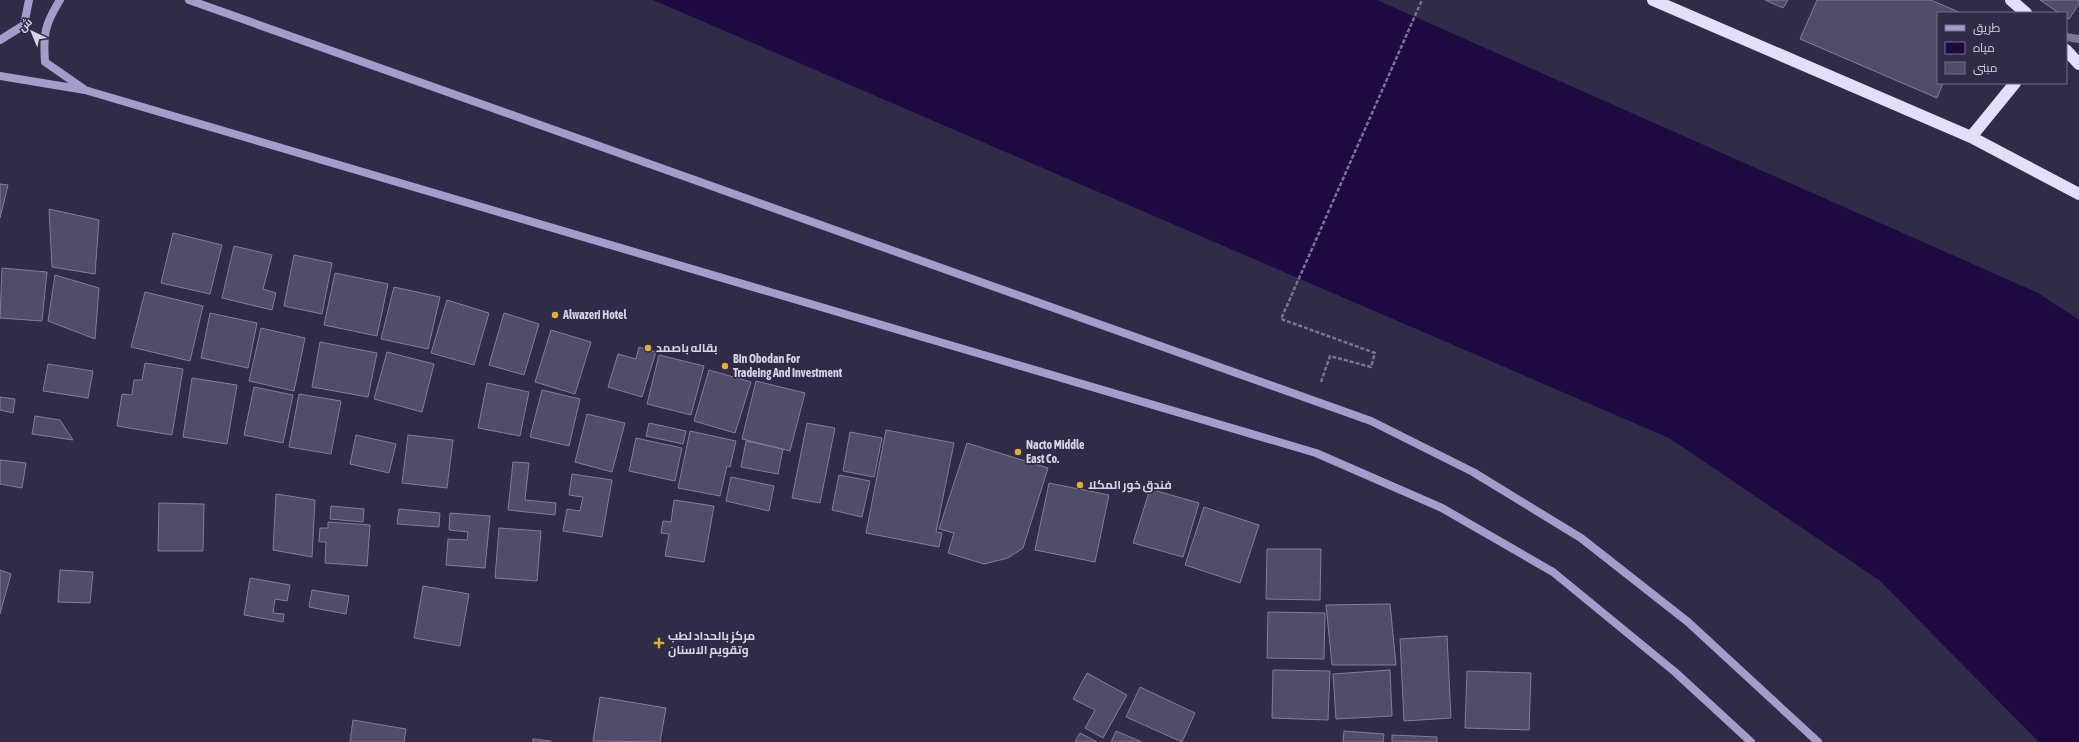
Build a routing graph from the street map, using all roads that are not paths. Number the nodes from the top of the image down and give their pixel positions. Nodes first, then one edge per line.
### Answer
1 (29, 0) edge
2 (60, 0) edge
3 (189, 0) edge
4 (1653, 0) edge
5 (2011, 0) edge
6 (2025, 12) edge
7 (2067, 37) edge
8 (2079, 39) edge
9 (0, 40) edge
10 (2067, 51) edge
11 (2079, 64) edge
12 (0, 76) edge
13 (2014, 84) edge
14 (85, 90) junction
15 (1971, 137) junction
16 (2079, 194) edge
17 (1751, 742) edge
18 (1818, 742) edge

1 - 9 main road
2 - 14 main road
3 - 18 main road
4 - 15 highway
5 - 6 highway
7 - 8 street
10 - 11 highway
12 - 14 main road
13 - 15 highway
14 - 17 main road
15 - 16 highway

